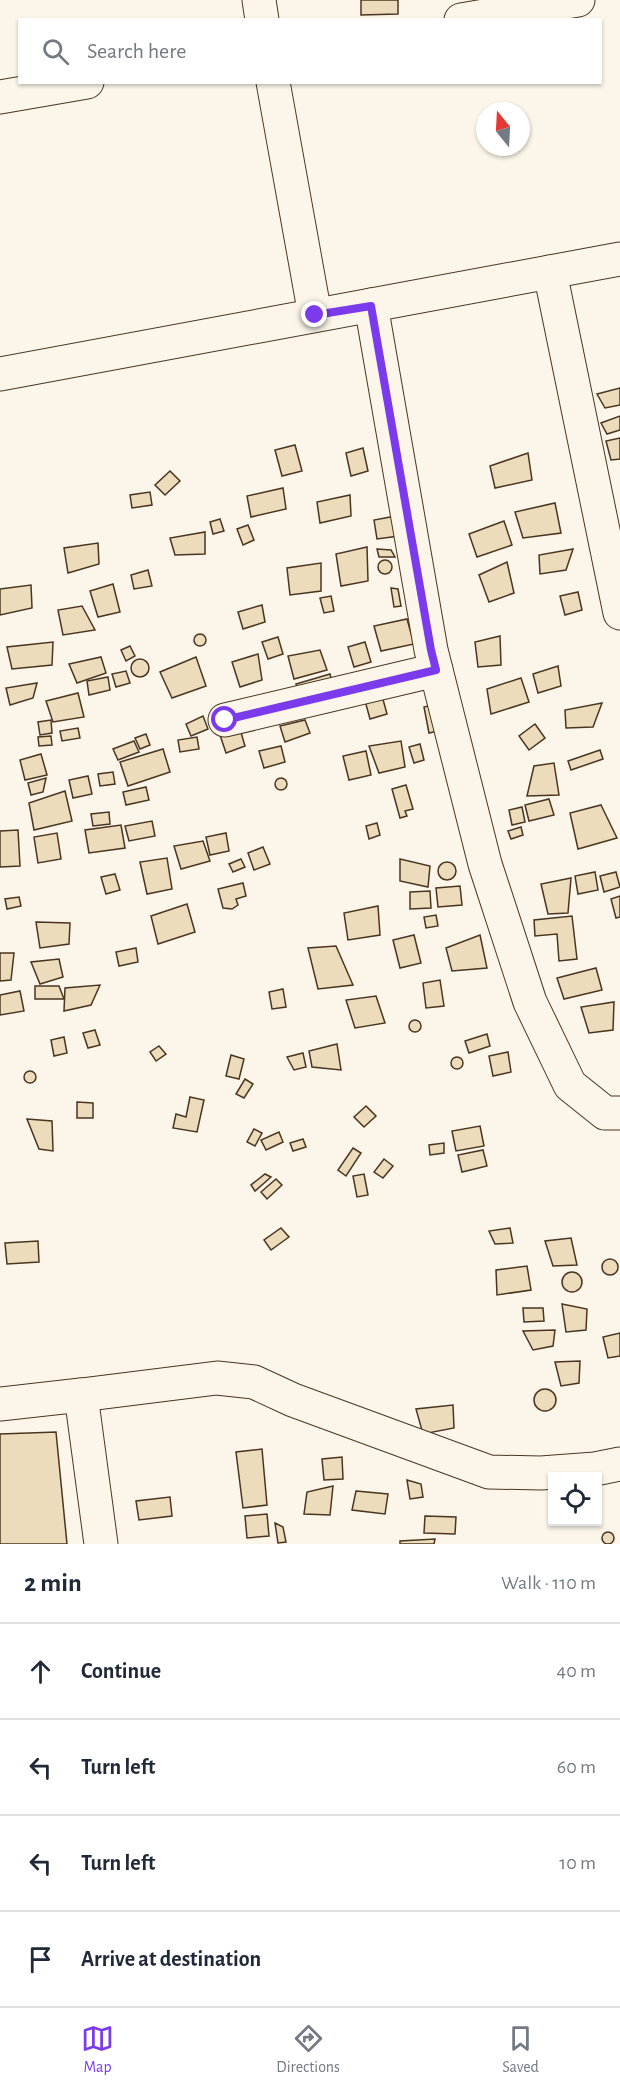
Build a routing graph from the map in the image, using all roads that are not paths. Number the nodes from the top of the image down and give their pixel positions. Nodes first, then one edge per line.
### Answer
1 (259, 0) edge
2 (578, 0) edge
3 (262, 18) edge
4 (473, 18) edge
5 (75, 84) edge
6 (273, 84) edge
7 (0, 97) edge
8 (620, 259) edge
9 (550, 272) junction
10 (371, 306) junction
11 (315, 315) junction
12 (0, 374) edge
13 (620, 613) edge
14 (436, 670) junction
15 (225, 720) dead end
16 (620, 1113) edge
17 (81, 1395) junction
18 (0, 1404) edge
19 (620, 1464) edge
20 (101, 1544) edge

1 - 3 street
2 - 4 street
5 - 7 street
6 - 11 street
8 - 9 street
9 - 10 street
9 - 13 street
10 - 11 street
10 - 14 street
11 - 12 street
14 - 15 street
14 - 16 street
17 - 18 street
17 - 19 street
17 - 20 street

